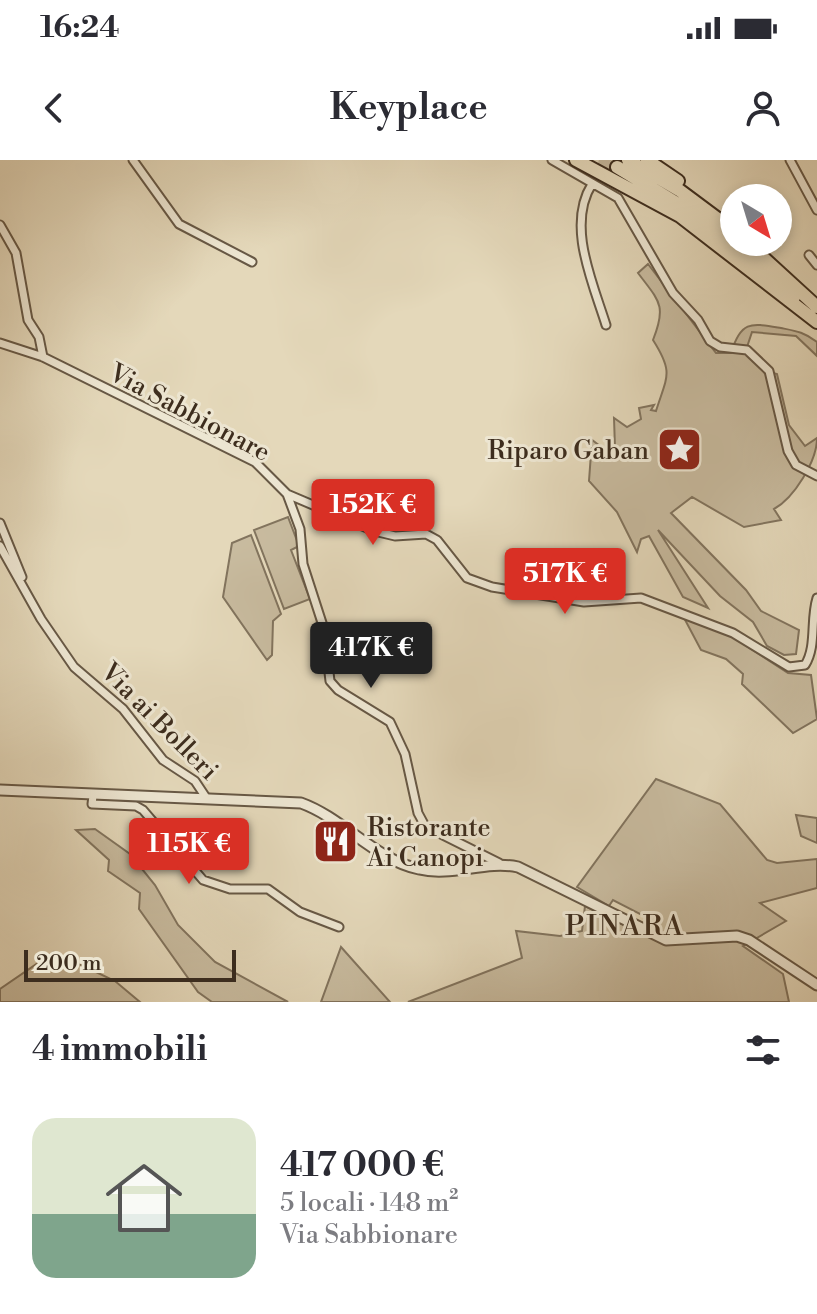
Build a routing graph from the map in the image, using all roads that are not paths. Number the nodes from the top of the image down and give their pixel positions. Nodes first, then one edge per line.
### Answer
1 (133, 160) edge
2 (552, 160) edge
3 (576, 160) edge
4 (647, 160) edge
5 (790, 160) edge
6 (623, 163) edge
7 (592, 184) junction
8 (817, 210) edge
9 (720, 215) edge
10 (720, 221) edge
11 (0, 225) edge
12 (809, 255) dead end
13 (762, 256) edge
14 (764, 256) edge
15 (766, 259) junction
16 (252, 262) dead end
17 (817, 265) edge
18 (817, 307) edge
19 (817, 321) edge
20 (606, 325) dead end
21 (0, 343) edge
22 (43, 357) junction
23 (817, 476) edge
24 (287, 494) junction
25 (0, 523) edge
26 (0, 546) edge
27 (21, 579) junction
28 (817, 598) edge
29 (0, 790) edge
30 (93, 796) junction
31 (207, 799) junction
32 (499, 863) junction
33 (339, 927) dead end
34 (817, 985) edge

1 - 16 street
2 - 7 street
3 - 19 highway
4 - 9 highway
5 - 8 street
6 - 10 highway
6 - 19 highway
7 - 20 street
7 - 23 street
11 - 22 street
12 - 17 street
13 - 15 highway
14 - 15 highway
15 - 18 highway
21 - 22 street, Via Sabbionare
22 - 24 street, Via Sabbionare
24 - 28 street
24 - 32 street, Via Sabbionare
25 - 27 street
26 - 27 street
27 - 31 street, Via ai Bolleri
29 - 30 street
30 - 31 street
30 - 33 street
31 - 32 street, Via ai Bolleri
32 - 34 street, Via ai Bolleri

